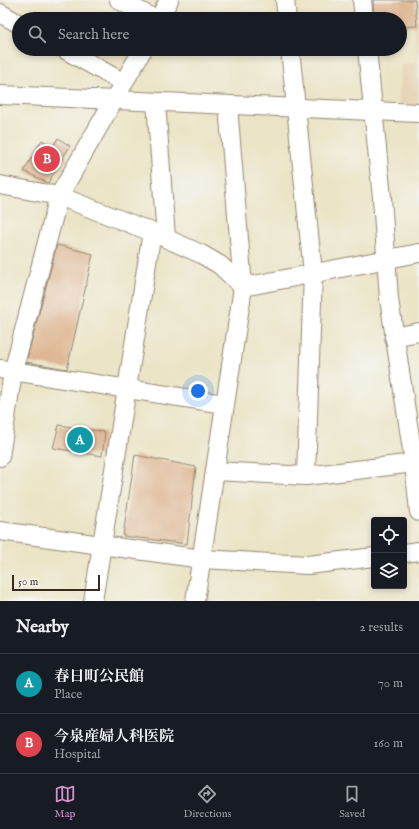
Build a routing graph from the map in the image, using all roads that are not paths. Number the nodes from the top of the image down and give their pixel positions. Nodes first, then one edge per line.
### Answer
1 (119, 0) edge
2 (169, 0) edge
3 (285, 0) edge
4 (362, 0) edge
5 (142, 12) edge
6 (163, 12) edge
7 (286, 12) edge
8 (363, 12) edge
9 (0, 13) edge
10 (12, 20) edge
11 (76, 56) edge
12 (139, 56) edge
13 (291, 56) edge
14 (368, 56) edge
15 (124, 83) junction
16 (0, 95) edge
17 (115, 100) junction
18 (156, 102) junction
19 (228, 106) junction
20 (297, 107) junction
21 (372, 111) junction
22 (419, 113) edge
23 (0, 185) edge
24 (60, 196) junction
25 (159, 235) junction
26 (419, 253) edge
27 (388, 260) junction
28 (313, 273) junction
29 (243, 287) junction
30 (419, 332) edge
31 (394, 338) junction
32 (6, 370) edge
33 (128, 390) junction
34 (224, 404) junction
35 (0, 457) edge
36 (414, 463) junction
37 (215, 471) junction
38 (306, 476) junction
39 (419, 512) edge
40 (0, 531) edge
41 (102, 545) junction
42 (419, 551) edge
43 (407, 553) edge
44 (371, 557) edge
45 (202, 559) junction
46 (93, 601) edge
47 (195, 601) edge

1 - 5 street
2 - 6 street
3 - 7 street
4 - 8 street
9 - 10 street
11 - 15 street
12 - 15 street
13 - 20 street
14 - 21 street
15 - 17 street
16 - 17 street
17 - 18 street
17 - 24 street
18 - 19 street
18 - 25 street
19 - 20 street
19 - 29 street
20 - 21 street
20 - 28 street
21 - 22 street
21 - 27 street
23 - 24 street
24 - 25 street
24 - 32 street
25 - 29 street
25 - 33 street
26 - 27 street
27 - 28 street
27 - 31 street
28 - 29 street
28 - 38 street
29 - 34 street
30 - 31 street
31 - 36 street
32 - 33 street
32 - 35 street
33 - 34 street
33 - 41 street
34 - 37 street
36 - 38 street
36 - 39 street
37 - 38 street
37 - 45 street
40 - 41 street
41 - 45 street
41 - 46 street
42 - 43 street
44 - 45 street
45 - 47 street

